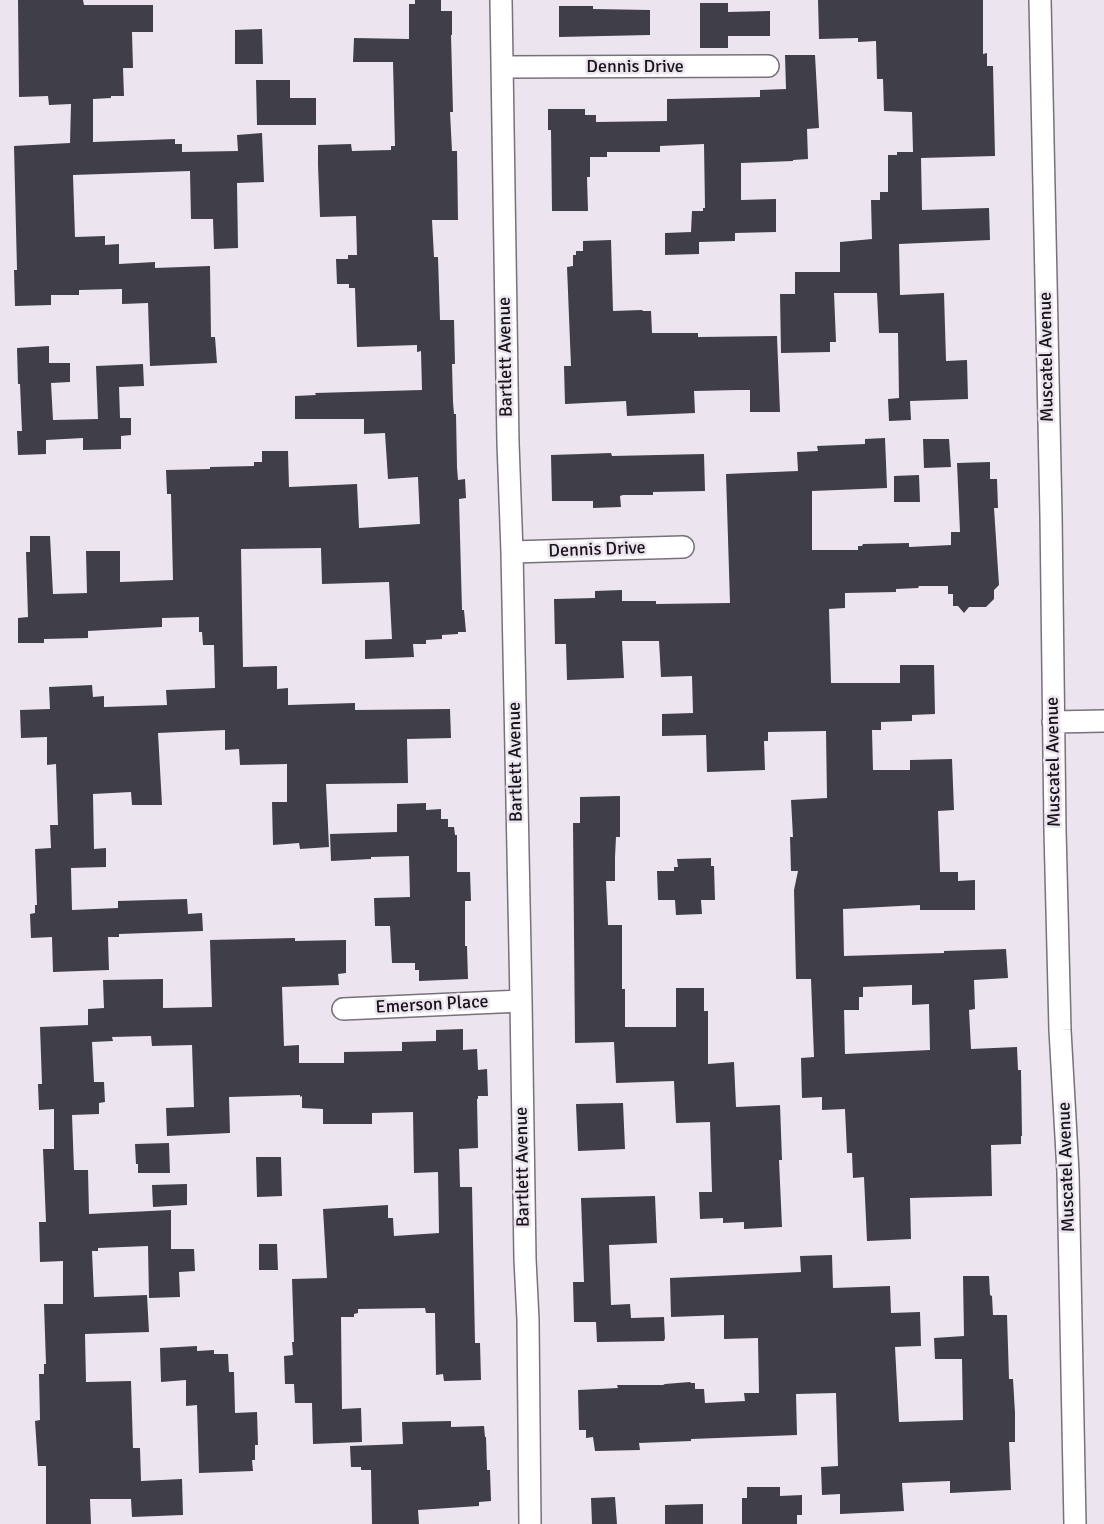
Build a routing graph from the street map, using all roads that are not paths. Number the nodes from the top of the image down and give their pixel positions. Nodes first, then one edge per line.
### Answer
1 (501, 0) edge
2 (1040, 0) edge
3 (768, 66) dead end
4 (502, 67) junction
5 (683, 547) dead end
6 (512, 552) junction
7 (1104, 721) edge
8 (1052, 722) junction
9 (522, 1001) junction
10 (343, 1010) dead end
11 (530, 1524) edge
12 (1075, 1524) edge

1 - 4 street, Bartlett Avenue
2 - 8 street, Muscatel Avenue
3 - 4 street, Dennis Drive
4 - 6 street, Bartlett Avenue
5 - 6 street, Dennis Drive
6 - 9 street, Bartlett Avenue
7 - 8 street
8 - 12 street, Muscatel Avenue
9 - 10 street, Emerson Place
9 - 11 street, Bartlett Avenue

